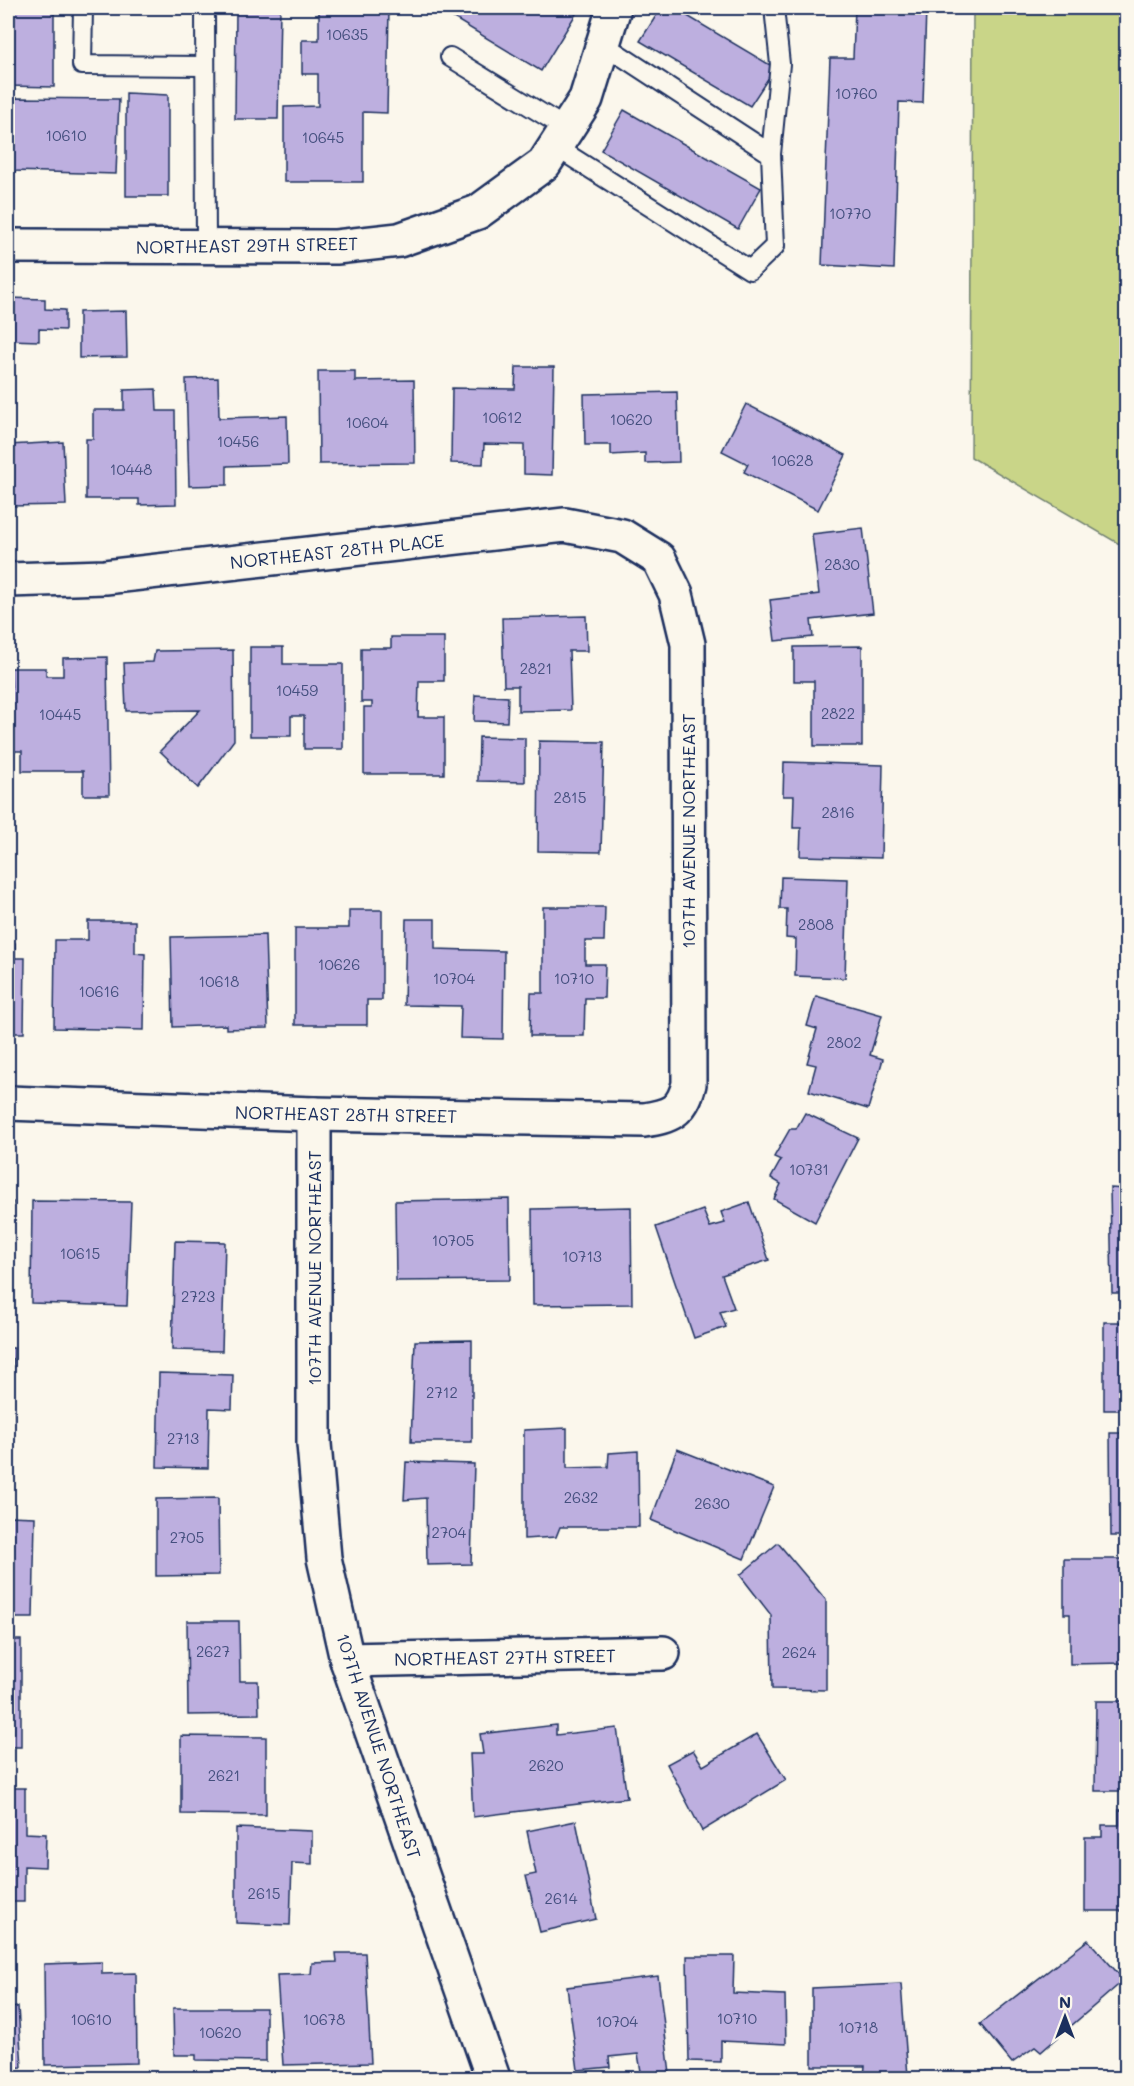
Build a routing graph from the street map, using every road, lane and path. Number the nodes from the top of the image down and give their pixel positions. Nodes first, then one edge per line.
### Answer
1 (83, 8) edge
2 (205, 8) edge
3 (613, 8) edge
4 (774, 8) edge
5 (603, 44) junction
6 (450, 57) dead end
7 (205, 66) junction
8 (561, 138) junction
9 (771, 154) junction
10 (8, 246) edge
11 (206, 248) junction
12 (659, 559) joint
13 (8, 580) edge
14 (8, 1103) edge
15 (680, 1106) joint
16 (314, 1114) junction
17 (663, 1653) dead end
18 (347, 1660) junction
19 (493, 2079) edge

1 - 7 lane
2 - 7 lane
3 - 5 street, NORTHEAST 29TH STREET
4 - 9 lane
5 - 8 street, NORTHEAST 29TH STREET
5 - 9 lane
6 - 8 lane
7 - 11 lane
8 - 9 lane
8 - 11 street, NORTHEAST 29TH STREET
10 - 11 street, NORTHEAST 29TH STREET
12 - 13 street, NORTHEAST 28TH PLACE
12 - 15 street, 107TH AVENUE NORTHEAST
14 - 16 street, NORTHEAST 28TH STREET
15 - 16 street, NORTHEAST 28TH STREET
16 - 18 street, 107TH AVENUE NORTHEAST
17 - 18 street, NORTHEAST 27TH STREET
18 - 19 street, 107TH AVENUE NORTHEAST

